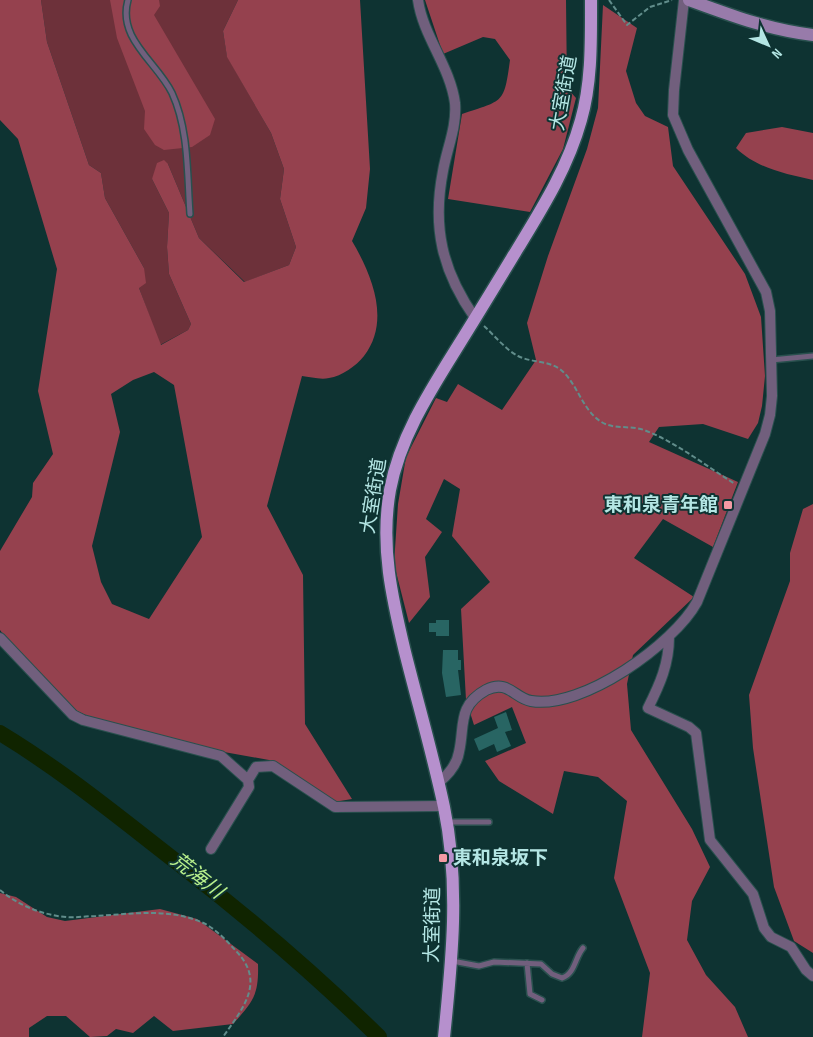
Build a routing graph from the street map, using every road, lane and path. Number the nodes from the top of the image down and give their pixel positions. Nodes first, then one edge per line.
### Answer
1 (128, 0) edge
2 (418, 0) edge
3 (591, 0) edge
4 (608, 0) edge
5 (672, 0) edge
6 (684, 0) edge
7 (689, 0) edge
8 (813, 35) edge
9 (190, 214) dead end
10 (475, 318) junction
11 (813, 356) edge
12 (771, 360) junction
13 (742, 488) junction
14 (669, 637) junction
15 (0, 638) edge
16 (248, 780) junction
17 (438, 783) junction
18 (444, 806) junction
19 (446, 822) junction
20 (489, 822) dead end
21 (211, 849) dead end
22 (0, 890) edge
23 (583, 948) dead end
24 (452, 961) junction
25 (527, 963) junction
26 (813, 976) edge
27 (542, 1000) dead end
28 (223, 1037) edge
29 (444, 1037) edge

1 - 9 lane
2 - 10 street
3 - 10 main road, 大室街道
4 - 5 path
6 - 12 street
7 - 8 street
10 - 13 path
10 - 17 main road, 大室街道
11 - 12 lane
12 - 13 street
13 - 14 street
14 - 17 street
14 - 26 street
15 - 16 street
16 - 18 street
16 - 21 street
17 - 18 main road, 大室街道
18 - 19 main road, 大室街道
19 - 20 lane
19 - 24 main road, 大室街道
22 - 28 path
23 - 25 lane
24 - 25 lane
24 - 29 main road, 大室街道
25 - 27 lane

